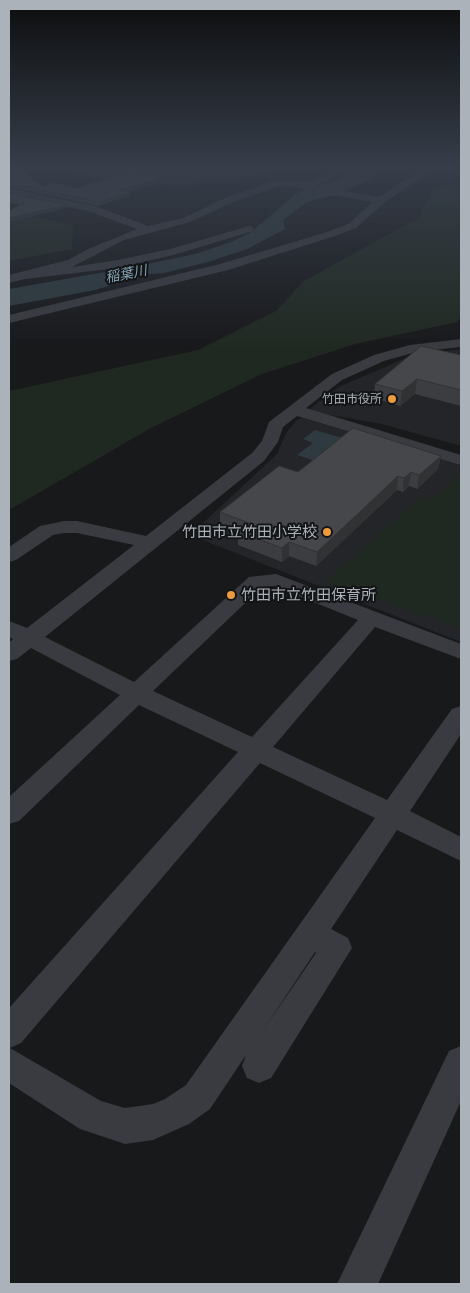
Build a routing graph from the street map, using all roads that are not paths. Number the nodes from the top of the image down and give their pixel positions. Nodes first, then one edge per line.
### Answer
1 (143, 228) edge
2 (153, 228) edge
3 (345, 228) edge
4 (249, 229) dead end
5 (147, 230) junction
6 (29, 276) junction
7 (9, 279) edge
8 (9, 319) edge
9 (461, 343) edge
10 (295, 410) junction
11 (461, 460) edge
12 (150, 543) junction
13 (9, 556) edge
14 (371, 618) junction
15 (19, 633) edge
16 (461, 652) edge
17 (9, 654) edge
18 (138, 694) junction
19 (461, 715) edge
20 (256, 750) junction
21 (9, 813) edge
22 (393, 815) junction
23 (461, 850) edge
24 (310, 934) junction
25 (9, 1032) edge
26 (9, 1064) edge
27 (259, 1066) dead end
28 (459, 1072) edge
29 (357, 1284) edge

1 - 5 street
2 - 5 street
3 - 8 street
4 - 6 street
5 - 6 street
6 - 7 street
9 - 10 street
10 - 11 street
10 - 12 street
12 - 13 street
12 - 15 street
14 - 16 street
14 - 18 street
14 - 20 street
15 - 17 street
15 - 18 street
18 - 20 street
18 - 21 street
19 - 22 street
20 - 22 street
20 - 25 street
22 - 23 street
22 - 24 street
24 - 26 street
24 - 27 street
28 - 29 street

